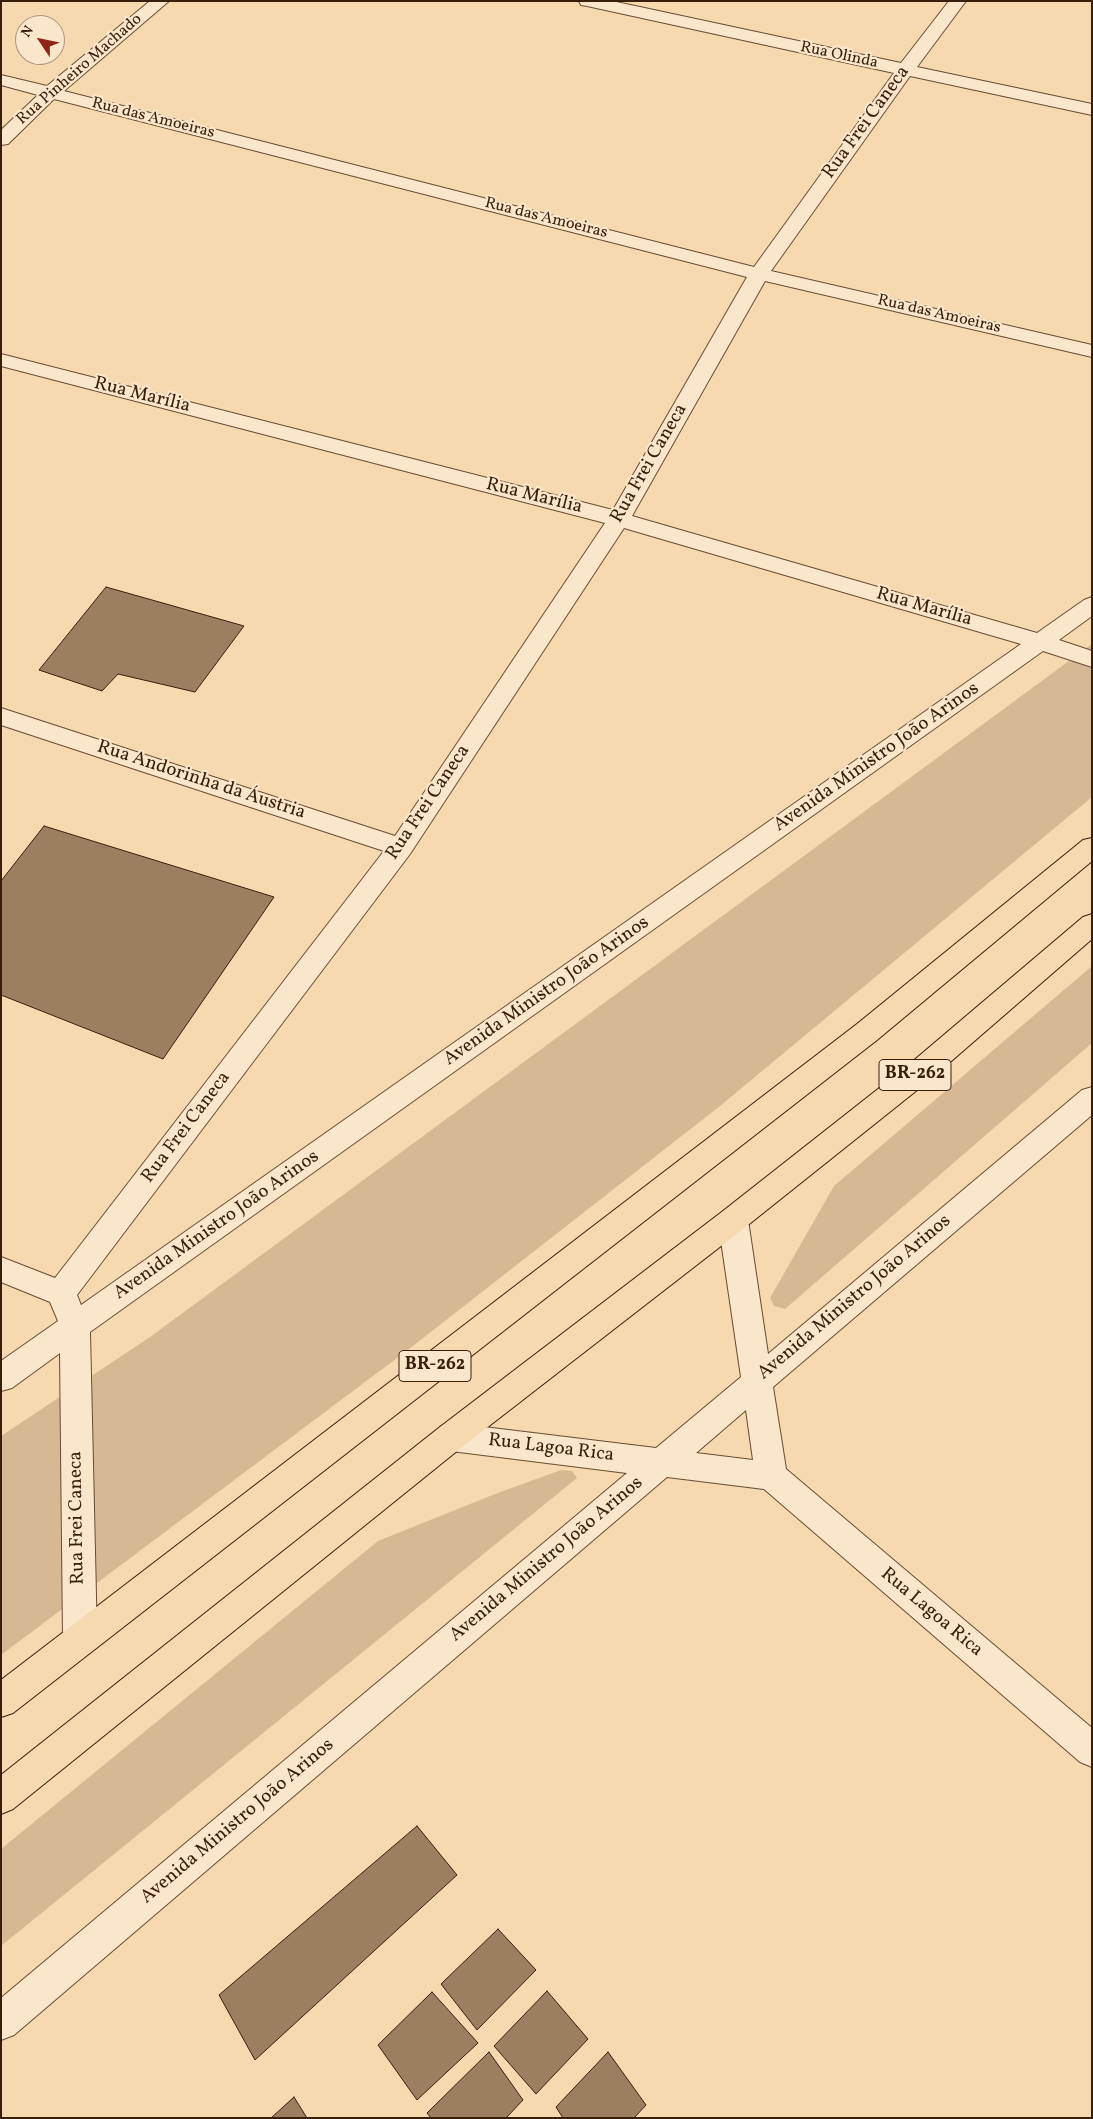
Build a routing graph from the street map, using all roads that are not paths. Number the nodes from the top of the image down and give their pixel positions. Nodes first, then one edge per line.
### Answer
1 (160, 1) edge
2 (587, 1) edge
3 (958, 1) edge
4 (904, 70) junction
5 (1, 80) edge
6 (50, 92) junction
7 (1092, 110) edge
8 (1, 140) edge
9 (759, 274) junction
10 (1092, 351) edge
11 (1, 360) edge
12 (619, 519) junction
13 (1092, 605) edge
14 (1041, 642) junction
15 (1092, 659) edge
16 (1, 716) edge
17 (400, 847) junction
18 (1092, 847) edge
19 (1092, 924) edge
20 (1092, 1098) edge
21 (733, 1220) junction
22 (1, 1269) edge
23 (61, 1294) junction
24 (75, 1326) junction
25 (1, 1378) edge
26 (757, 1381) junction
27 (452, 1437) junction
28 (661, 1463) junction
29 (771, 1476) junction
30 (80, 1640) junction
31 (1, 1701) edge
32 (1092, 1750) edge
33 (1, 1797) edge
34 (1, 2022) edge

1 - 6 street, Rua Pinheiro Machado
2 - 4 street, Rua Olinda
3 - 4 street, Rua Frei Caneca
4 - 7 street, Rua Olinda
4 - 9 street, Rua Frei Caneca
5 - 6 street, Rua das Amoeiras
6 - 8 street, Rua Pinheiro Machado
6 - 9 street, Rua das Amoeiras
9 - 10 street, Rua das Amoeiras
9 - 12 street, Rua Frei Caneca
11 - 12 street, Rua Marília
12 - 14 street, Rua Marília
12 - 17 street, Rua Frei Caneca
13 - 14 street, Avenida Ministro João Arinos
14 - 15 street, Rua Marília
14 - 24 street, Avenida Ministro João Arinos
16 - 17 street, Rua Andorinha da Áustria
17 - 23 street, Rua Frei Caneca
18 - 30 highway, BR-262
19 - 21 highway, BR-262
20 - 26 street, Avenida Ministro João Arinos
21 - 26 street
21 - 27 highway, BR-262
22 - 23 street
23 - 24 street, Rua Frei Caneca
24 - 25 street, Avenida Ministro João Arinos
24 - 30 street, Rua Frei Caneca
26 - 28 street, Avenida Ministro João Arinos
26 - 29 street
27 - 28 street, Rua Lagoa Rica
27 - 33 highway, BR-262
28 - 29 street, Rua Lagoa Rica
28 - 34 street, Avenida Ministro João Arinos
29 - 32 street, Rua Lagoa Rica
30 - 31 highway, BR-262

